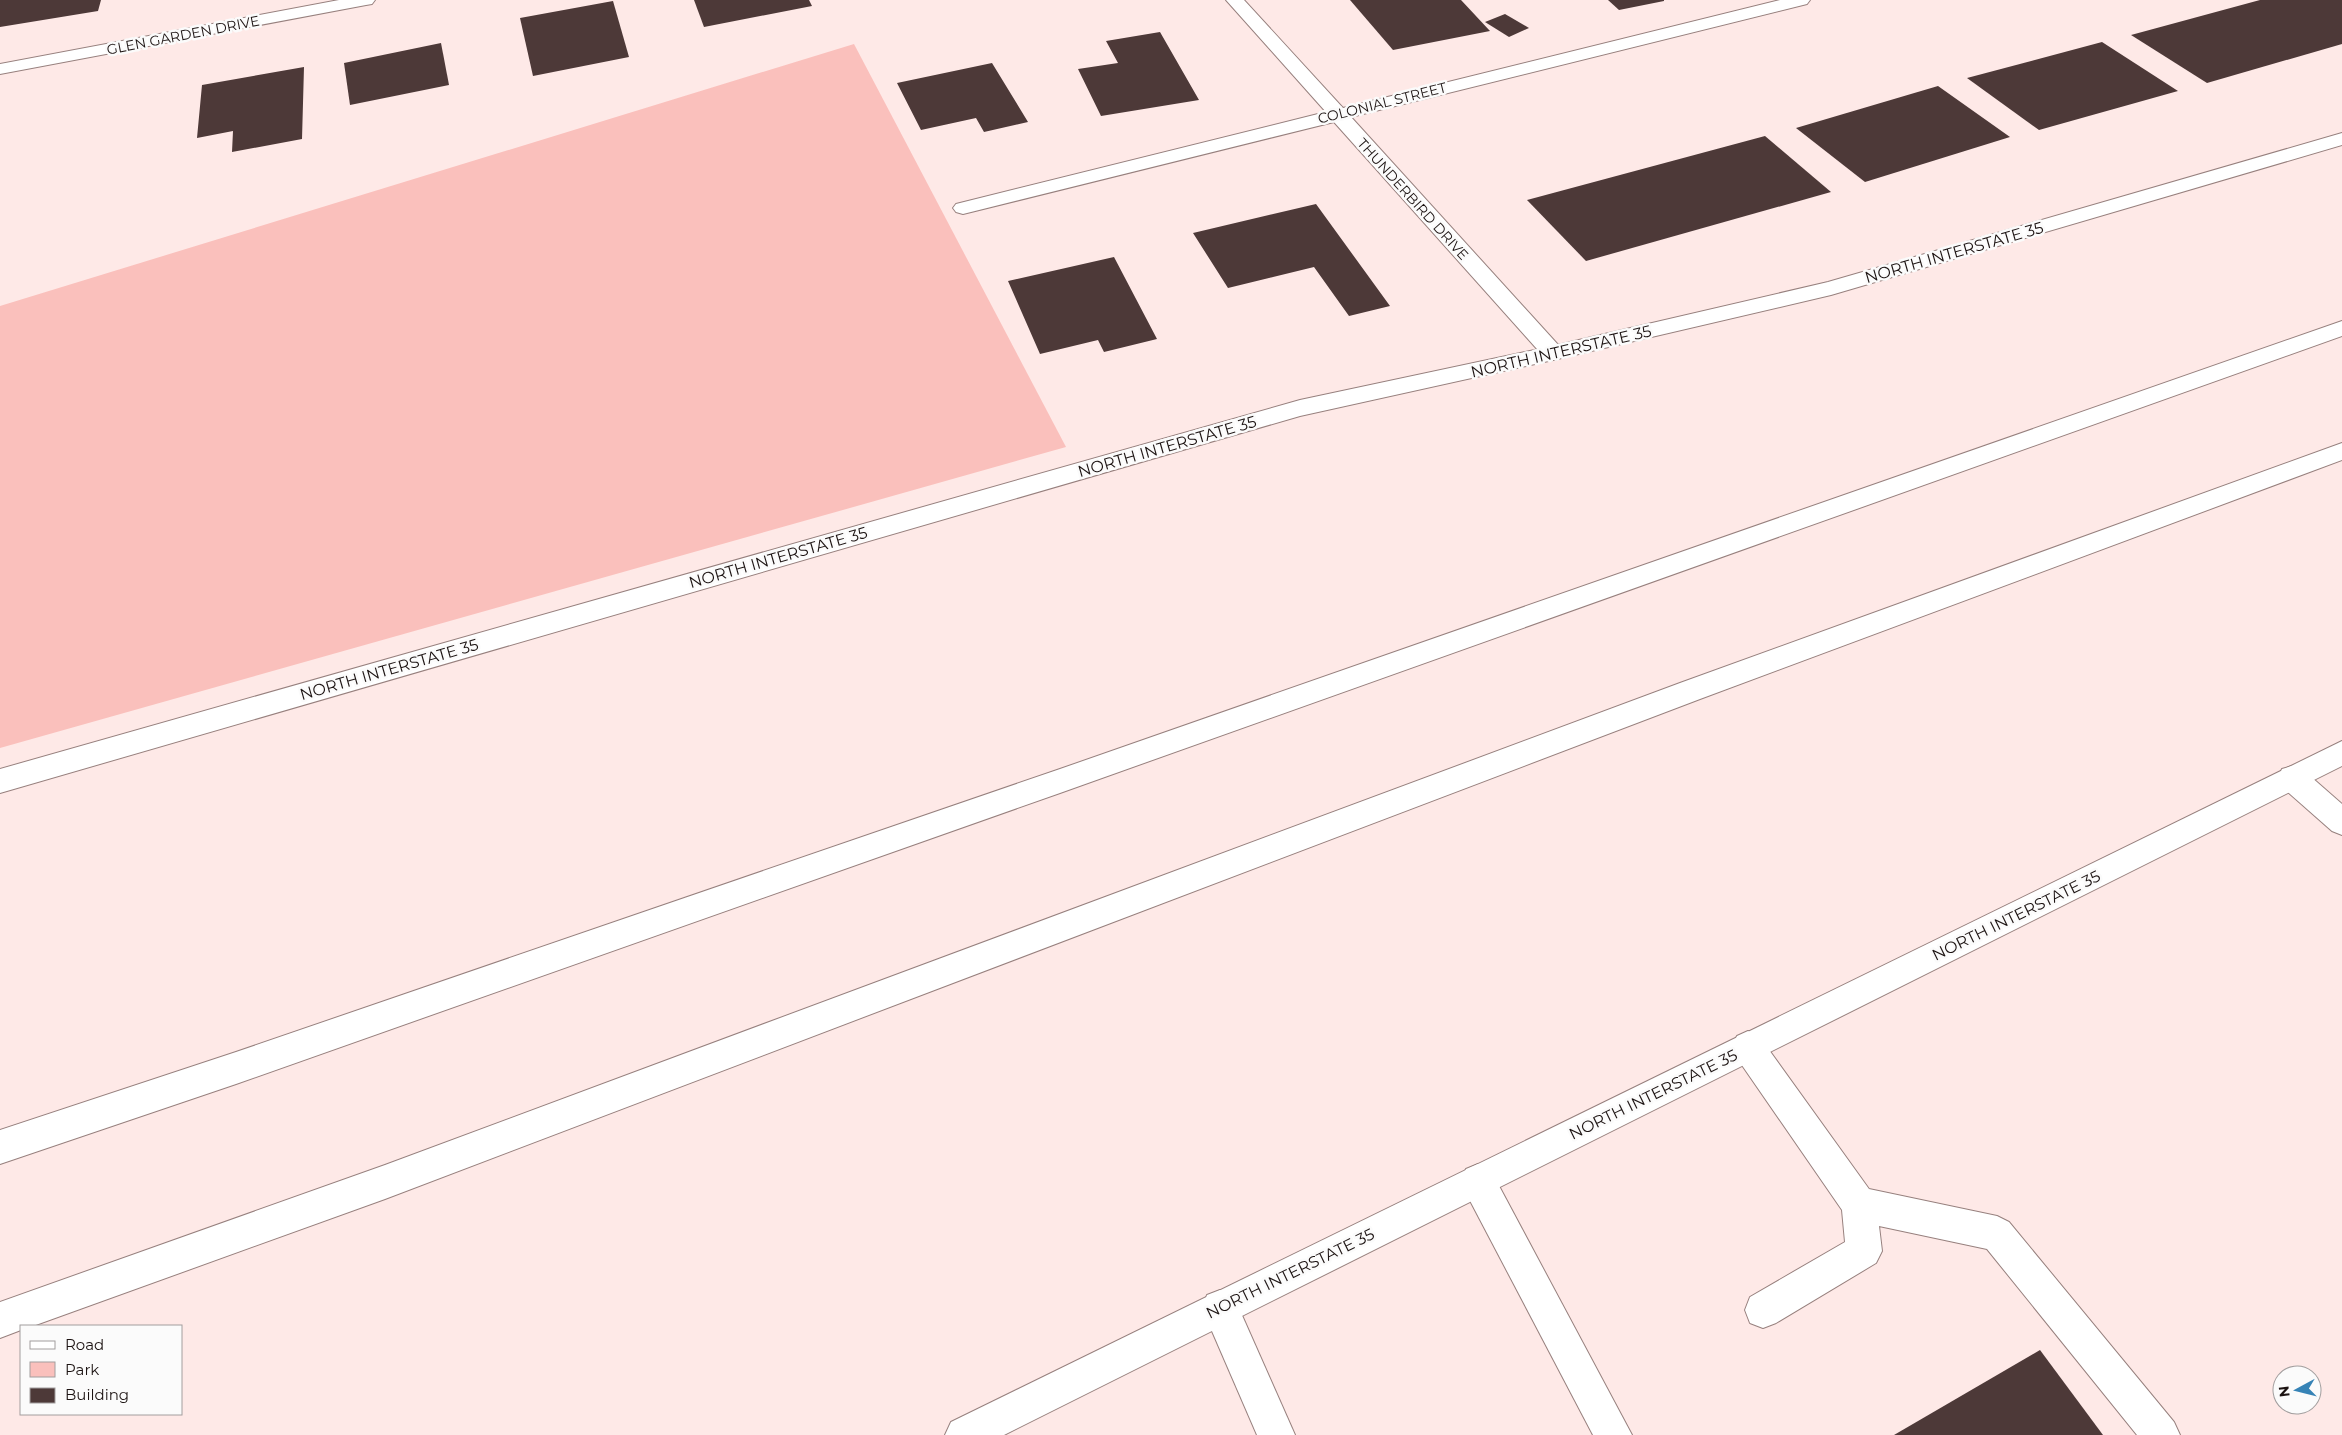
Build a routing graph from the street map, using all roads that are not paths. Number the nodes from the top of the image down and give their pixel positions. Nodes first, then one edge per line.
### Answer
1 (366, 0) edge
2 (1235, 0) edge
3 (1801, 0) edge
4 (0, 69) edge
5 (1336, 114) junction
6 (2342, 139) edge
7 (963, 208) dead end
8 (2342, 328) edge
9 (1553, 353) junction
10 (2342, 451) edge
11 (2342, 753) edge
12 (2292, 778) junction
13 (0, 781) edge
14 (2342, 822) edge
15 (1748, 1047) junction
16 (0, 1147) edge
17 (1478, 1180) junction
18 (1859, 1204) junction
19 (1220, 1308) junction
20 (1763, 1310) dead end
21 (0, 1320) edge
22 (964, 1435) edge
23 (1276, 1435) edge
24 (1613, 1435) edge
25 (2161, 1435) edge

1 - 4 main road, GLEN GARDEN DRIVE
2 - 5 main road, THUNDERBIRD DRIVE
3 - 5 main road, COLONIAL STREET
5 - 7 main road, COLONIAL STREET
5 - 9 main road, THUNDERBIRD DRIVE
6 - 9 main road, NORTH INTERSTATE 35
8 - 16 main road
9 - 13 main road, NORTH INTERSTATE 35
10 - 21 main road
11 - 12 main road, NORTH INTERSTATE 35
12 - 14 main road
12 - 15 main road, NORTH INTERSTATE 35
15 - 17 main road, NORTH INTERSTATE 35
15 - 18 main road
17 - 19 main road, NORTH INTERSTATE 35
17 - 24 main road
18 - 20 main road
18 - 25 main road
19 - 22 main road, NORTH INTERSTATE 35
19 - 23 main road

